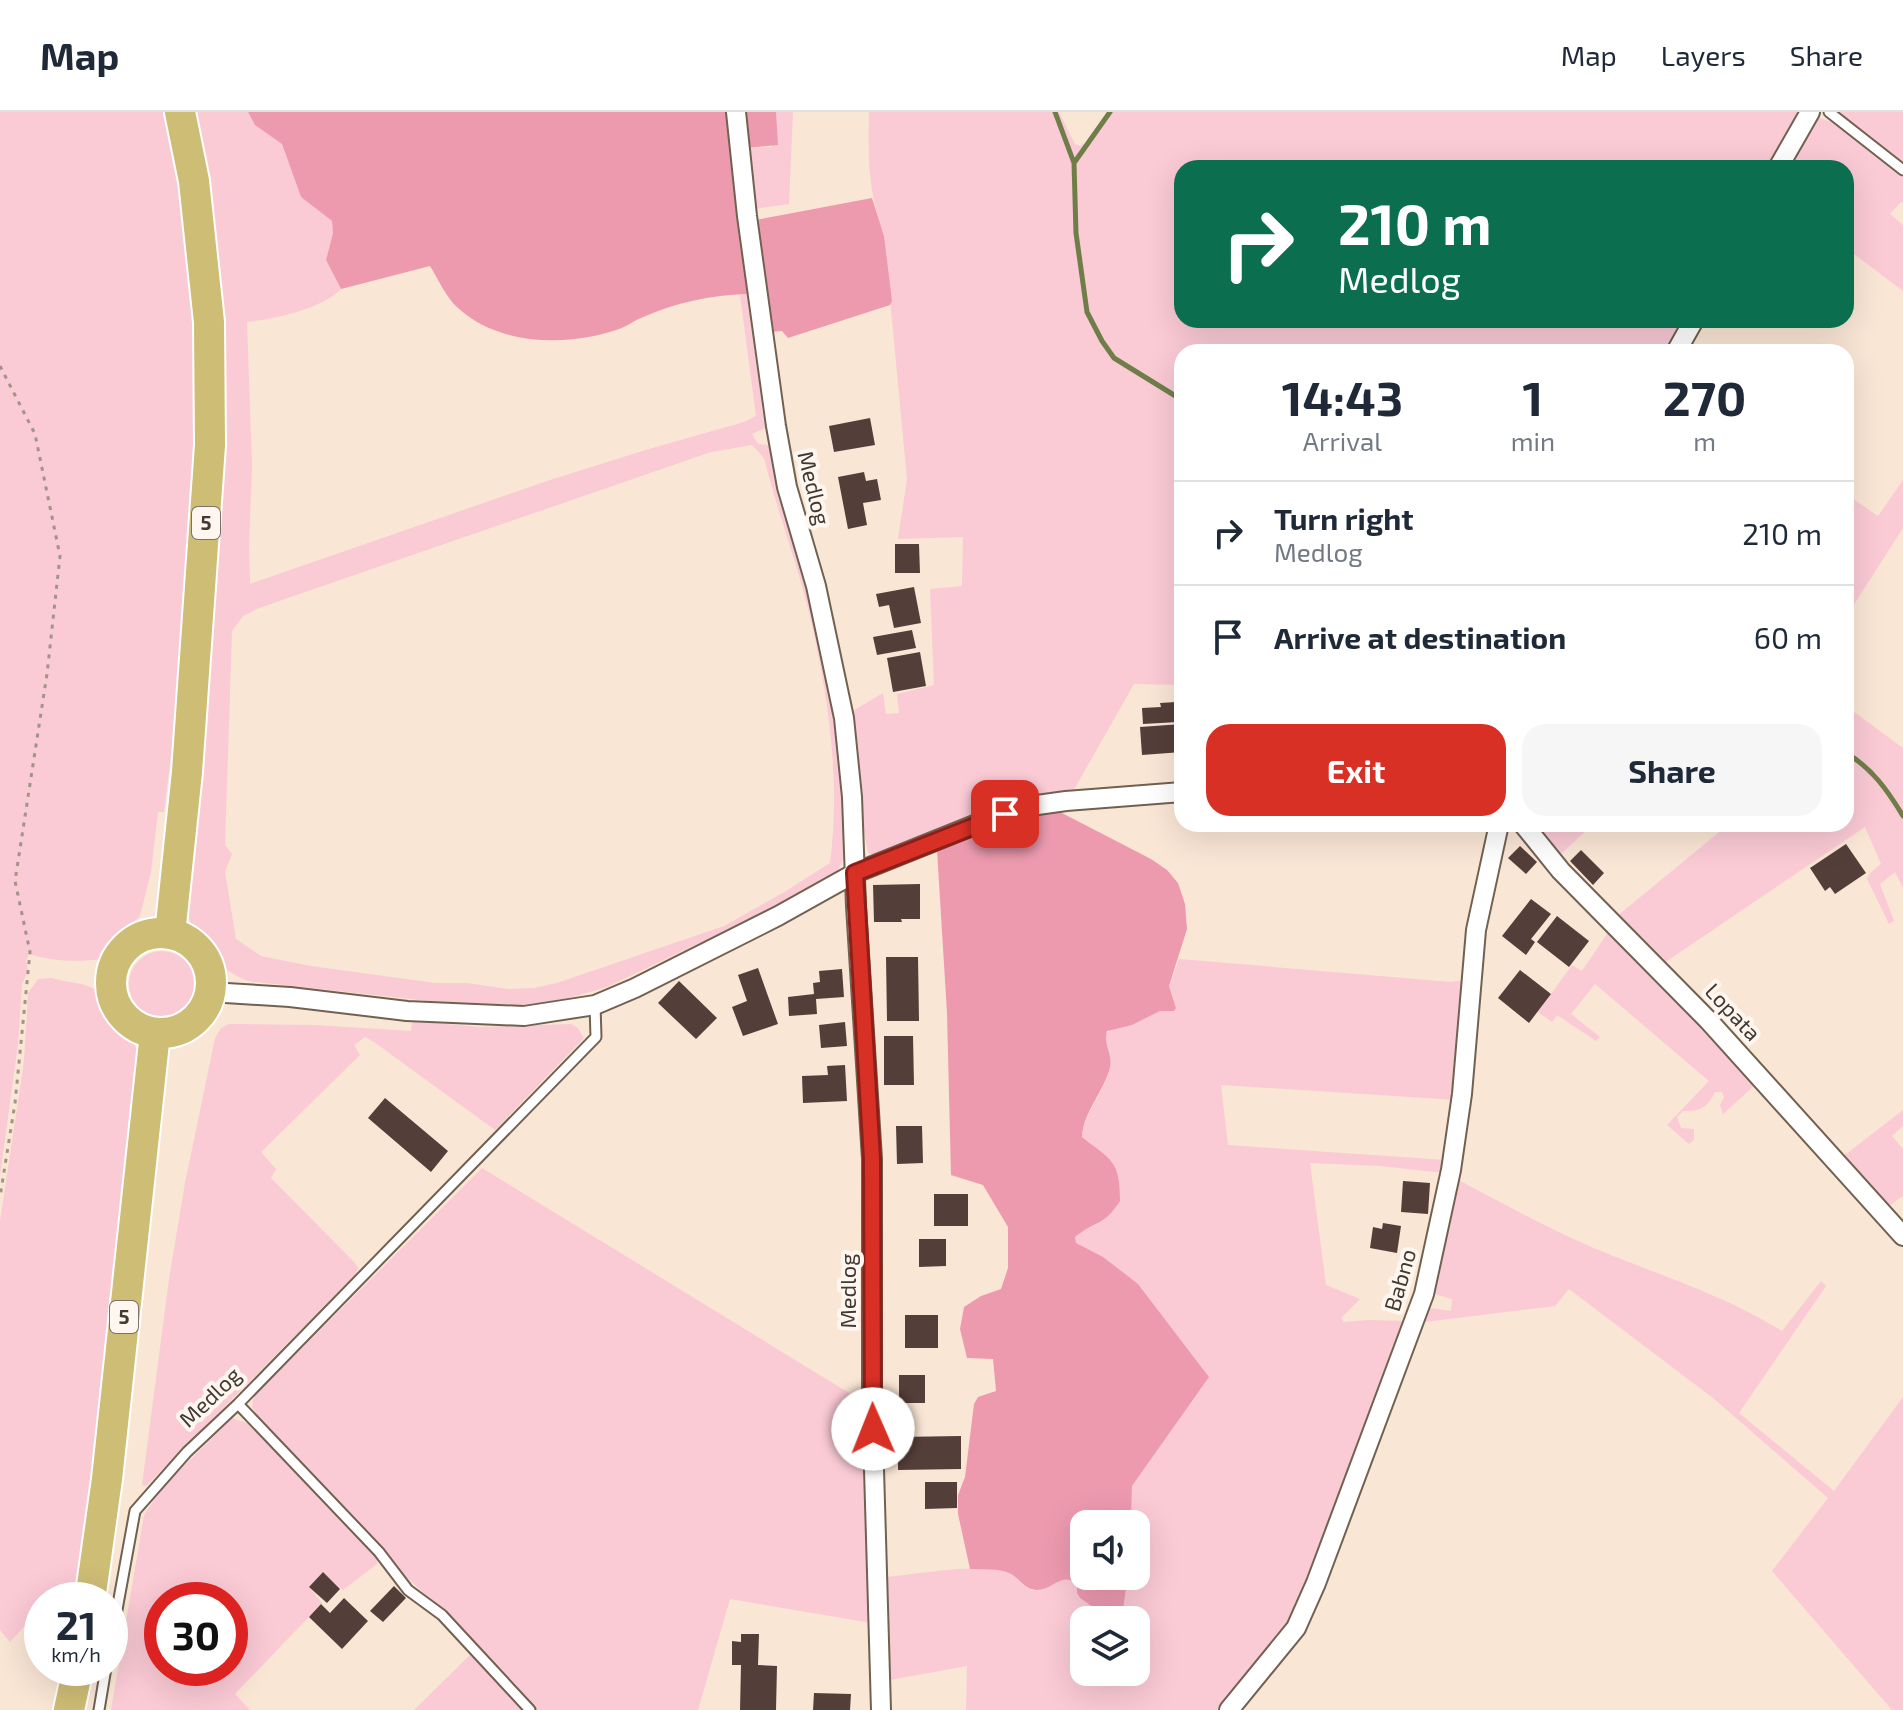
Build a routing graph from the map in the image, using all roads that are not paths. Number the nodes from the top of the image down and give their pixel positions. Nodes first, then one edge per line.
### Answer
1 (180, 112) edge
2 (736, 112) edge
3 (1810, 112) edge
4 (1829, 112) edge
5 (1783, 160) edge
6 (1903, 170) edge
7 (1174, 793) edge
8 (1497, 832) edge
9 (1529, 832) edge
10 (855, 873) junction
11 (170, 934) junction
12 (210, 992) junction
13 (595, 1005) junction
14 (155, 1033) junction
15 (1903, 1236) edge
16 (238, 1404) junction
17 (93, 1582) edge
18 (122, 1582) edge
19 (74, 1686) edge
20 (103, 1686) edge
21 (69, 1710) edge
22 (99, 1710) edge
23 (530, 1710) edge
24 (881, 1710) edge
25 (1229, 1710) edge

1 - 11 main road, 5
2 - 10 street, Medlog
3 - 5 street
4 - 6 lane
7 - 10 street
8 - 25 street, Babno
9 - 15 street, Lopata
10 - 13 street
10 - 24 street, Medlog
11 - 12 main road
11 - 14 main road
12 - 13 street
12 - 14 main road
13 - 16 lane, Medlog
14 - 17 main road, 5
16 - 18 lane, Medlog
16 - 23 lane
19 - 21 main road
20 - 22 lane

